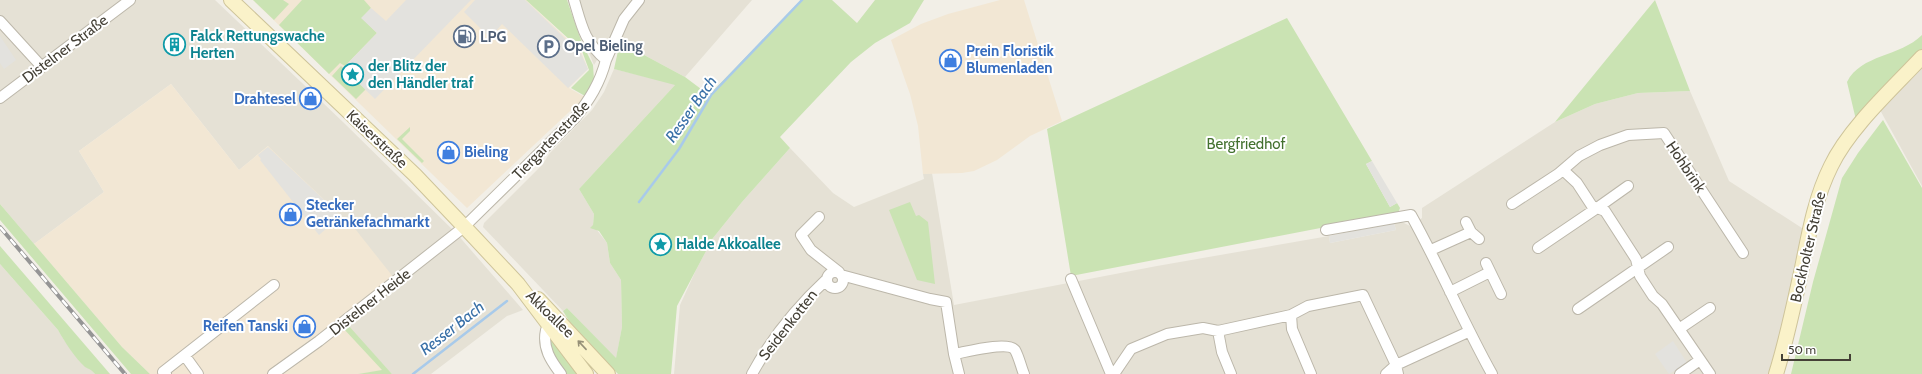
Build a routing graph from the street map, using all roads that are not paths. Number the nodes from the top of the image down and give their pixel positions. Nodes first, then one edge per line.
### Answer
1 (130, 0) edge
2 (231, 0) edge
3 (574, 0) edge
4 (639, 0) edge
5 (0, 21) edge
6 (1922, 56) edge
7 (606, 60) junction
8 (42, 67) junction
9 (0, 98) edge
10 (1563, 170) junction
11 (1628, 186) dead end
12 (1512, 204) dead end
13 (1597, 208) junction
14 (819, 217) dead end
15 (1466, 222) dead end
16 (464, 227) junction
17 (1326, 230) dead end
18 (1471, 232) junction
19 (1479, 239) dead end
20 (1668, 247) dead end
21 (1538, 248) dead end
22 (1431, 250) junction
23 (1743, 252) dead end
24 (1638, 268) junction
25 (840, 274) junction
26 (1071, 279) dead end
27 (518, 284) joint
28 (274, 285) dead end
29 (1450, 292) junction
30 (1500, 294) dead end
31 (1710, 308) dead end
32 (1578, 309) dead end
33 (1291, 316) junction
34 (554, 323) junction
35 (1679, 329) junction
36 (1218, 331) junction
37 (1468, 332) junction
38 (954, 354) junction
39 (185, 356) junction
40 (1700, 360) junction
41 (1397, 370) edge
42 (166, 374) edge
43 (198, 374) edge
44 (273, 374) edge
45 (561, 374) edge
46 (586, 374) edge
47 (608, 374) edge
48 (752, 374) edge
49 (960, 374) edge
50 (1024, 374) edge
51 (1113, 374) edge
52 (1231, 374) edge
53 (1311, 374) edge
54 (1386, 374) edge
55 (1492, 374) edge
56 (1680, 374) edge
57 (1710, 374) edge
58 (1776, 374) edge

1 - 8 street, Distelner Straße
2 - 16 main road, Kaiserstraße
3 - 7 street
4 - 7 street, Tiergartenstraße
5 - 8 street
6 - 58 main road, Bockholter Straße
7 - 16 street, Tiergartenstraße
8 - 9 street, Distelner Straße
10 - 12 street, Hohbrink
10 - 13 street
10 - 23 street, Hohbrink
11 - 13 street
13 - 21 street
13 - 24 street
14 - 25 street
15 - 18 street
16 - 27 main road, Kaiserstraße
16 - 44 street, Distelner Heide
17 - 22 street
18 - 19 street
18 - 22 street
20 - 24 street
22 - 29 street
24 - 32 street
24 - 35 street
25 - 38 street
25 - 48 street, Seidenkotten
26 - 51 street
27 - 34 main road, Akkoallee
28 - 39 street
29 - 30 street
29 - 37 street
31 - 35 street
33 - 36 street
33 - 41 street
33 - 53 street
34 - 45 street
34 - 46 main road, Akkoallee
47 -> 34 main road, Akkoallee
35 - 40 street
36 - 51 street
36 - 52 street
37 - 41 street
37 - 55 street
38 - 49 street
38 - 50 street
39 - 42 street
39 - 43 street
40 - 56 street
40 - 57 street
41 - 54 street

